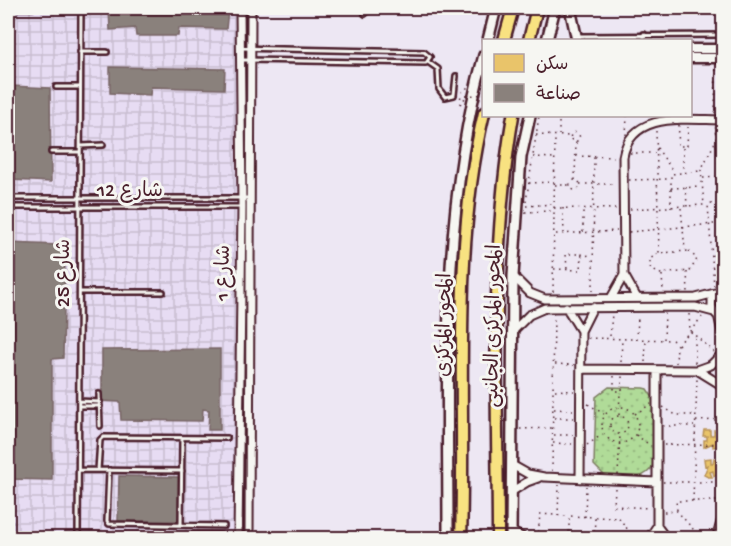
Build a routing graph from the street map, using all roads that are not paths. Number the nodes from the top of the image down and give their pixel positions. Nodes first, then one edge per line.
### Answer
1 (8, 8) edge
2 (32, 8) edge
3 (81, 8) edge
4 (240, 8) edge
5 (251, 8) edge
6 (371, 8) edge
7 (496, 8) edge
8 (513, 8) edge
9 (537, 8) edge
10 (555, 8) edge
11 (570, 8) edge
12 (365, 14) dead end
13 (644, 34) junction
14 (723, 35) edge
15 (577, 38) edge
16 (488, 39) edge
17 (504, 39) edge
18 (529, 39) edge
19 (547, 39) edge
20 (644, 39) edge
21 (240, 48) junction
22 (251, 49) junction
23 (692, 49) edge
24 (723, 49) edge
25 (80, 52) junction
26 (107, 52) dead end
27 (692, 58) edge
28 (720, 58) edge
29 (240, 60) junction
30 (251, 60) junction
31 (482, 61) edge
32 (428, 62) junction
33 (456, 76) dead end
34 (56, 87) dead end
35 (80, 87) junction
36 (482, 117) edge
37 (513, 117) edge
38 (530, 117) edge
39 (723, 120) edge
40 (103, 145) dead end
41 (80, 146) junction
42 (51, 152) dead end
43 (81, 152) junction
44 (8, 198) edge
45 (81, 198) junction
46 (242, 198) junction
47 (252, 198) junction
48 (8, 207) edge
49 (81, 207) junction
50 (242, 207) junction
51 (252, 207) junction
52 (624, 275) junction
53 (513, 276) junction
54 (721, 288) edge
55 (80, 292) junction
56 (163, 292) dead end
57 (611, 298) junction
58 (637, 298) junction
59 (554, 303) junction
60 (566, 307) junction
61 (593, 307) junction
62 (716, 314) edge
63 (512, 332) junction
64 (581, 334) junction
65 (721, 355) edge
66 (581, 367) junction
67 (657, 370) junction
68 (696, 370) junction
69 (723, 387) edge
70 (99, 394) dead end
71 (79, 404) junction
72 (100, 404) junction
73 (723, 420) edge
74 (100, 426) dead end
75 (182, 438) junction
76 (227, 438) dead end
77 (723, 444) edge
78 (512, 465) junction
79 (79, 470) junction
80 (98, 470) junction
81 (109, 471) junction
82 (182, 471) junction
83 (552, 478) junction
84 (583, 479) junction
85 (657, 482) junction
86 (723, 482) edge
87 (511, 492) junction
88 (723, 501) edge
89 (181, 525) junction
90 (224, 526) dead end
91 (657, 526) junction
92 (220, 535) dead end
93 (511, 535) edge
94 (718, 536) edge
95 (78, 537) edge
96 (238, 538) edge
97 (249, 538) edge
98 (448, 538) edge
99 (461, 538) edge
100 (498, 538) edge
101 (524, 538) edge
102 (650, 538) edge
103 (666, 538) edge

1 - 2 lane
3 - 25 lane, شارع 25
4 - 21 street, شارع 1
5 - 22 street, شارع 1
6 - 12 lane
7 - 16 main road
8 - 17 highway
9 - 18 highway
10 - 19 main road
11 - 15 main road
13 - 14 lane
13 - 15 lane
13 - 20 lane
21 - 22 lane
21 - 29 street, شارع 1
22 - 30 street, شارع 1
22 - 32 lane
23 - 24 street
25 - 26 lane
25 - 35 lane, شارع 25
27 - 28 street
29 - 30 lane
29 - 46 street, شارع 1
30 - 32 lane
30 - 47 street, شارع 1
31 - 98 main road
32 - 33 lane
34 - 35 lane
35 - 41 lane, شارع 25
36 - 99 highway, المحور المركزى
37 - 100 highway
38 - 53 main road, المحور المركزى الجانبى
39 - 52 street
40 - 41 lane
41 - 43 lane, شارع 25
42 - 43 lane
43 - 45 lane, شارع 25
44 - 45 lane, شارع 12
45 - 46 lane, شارع 12
45 - 49 lane, شارع 25
46 - 47 lane, شارع 12
46 - 50 street, شارع 1
47 - 51 street, شارع 1
48 - 49 lane, شارع 12
49 - 50 lane, شارع 12
49 - 55 lane, شارع 25
50 - 51 lane, شارع 12
50 - 96 street, شارع 1
51 - 97 street, شارع 1
52 - 57 street
52 - 58 street
53 - 59 street
53 - 63 main road, المحور المركزى الجانبى
54 - 58 street
54 - 62 street
55 - 56 lane
55 - 71 lane, شارع 25
57 - 58 street
57 - 59 street
59 - 60 street
59 - 63 street
60 - 61 street
60 - 64 street
61 - 62 street
61 - 64 street
62 - 65 street
63 - 78 main road, المحور المركزى الجانبى
64 - 66 street
65 - 68 street
65 - 69 street
66 - 67 street
66 - 84 street
67 - 68 street
67 - 85 street
68 - 69 street
69 - 73 street
70 - 72 lane
71 - 72 lane
71 - 79 lane, شارع 25
72 - 74 lane
73 - 77 street
75 - 76 lane
75 - 80 lane
75 - 82 lane
77 - 86 street
78 - 83 street
78 - 87 main road, المحور المركزى الجانبى
79 - 80 lane
79 - 95 lane, شارع 25
80 - 81 lane
81 - 82 lane
81 - 89 lane
82 - 89 lane
83 - 84 street
83 - 87 street
84 - 85 street
85 - 91 street
86 - 88 street
87 - 93 main road, المحور المركزى الجانبى
88 - 94 street
89 - 90 lane
91 - 102 street
91 - 103 street
92 - 95 lane
93 - 101 street

